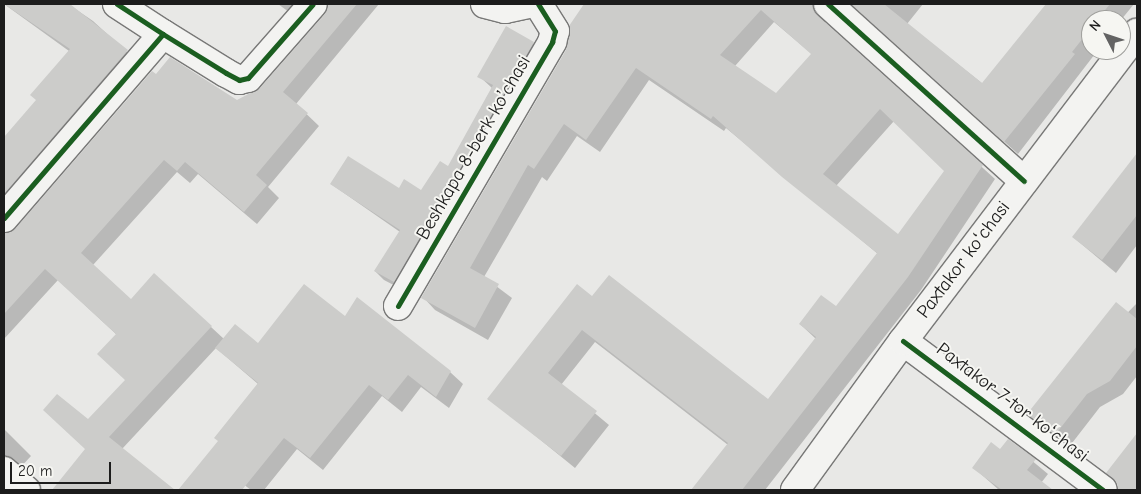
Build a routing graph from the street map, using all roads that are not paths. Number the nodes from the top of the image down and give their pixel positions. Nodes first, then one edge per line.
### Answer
1 (117, 4) edge
2 (313, 4) edge
3 (484, 4) edge
4 (530, 4) edge
5 (538, 4) edge
6 (828, 4) edge
7 (163, 34) junction
8 (1135, 39) edge
9 (1024, 182) junction
10 (4, 218) edge
11 (398, 306) dead end
12 (902, 340) junction
13 (4, 472) edge
14 (26, 490) edge
15 (795, 490) edge
16 (1103, 490) edge

1 - 7 street
2 - 7 street
3 - 4 street
5 - 11 street, Beshkapa 8-berk koʼchasi
6 - 9 street
7 - 10 street
8 - 9 street, Paxtakor koʻchasi
9 - 12 street, Paxtakor koʻchasi
12 - 15 street, Paxtakor koʻchasi
12 - 16 street, Paxtakor 7-tor koʻchasi
13 - 14 street

